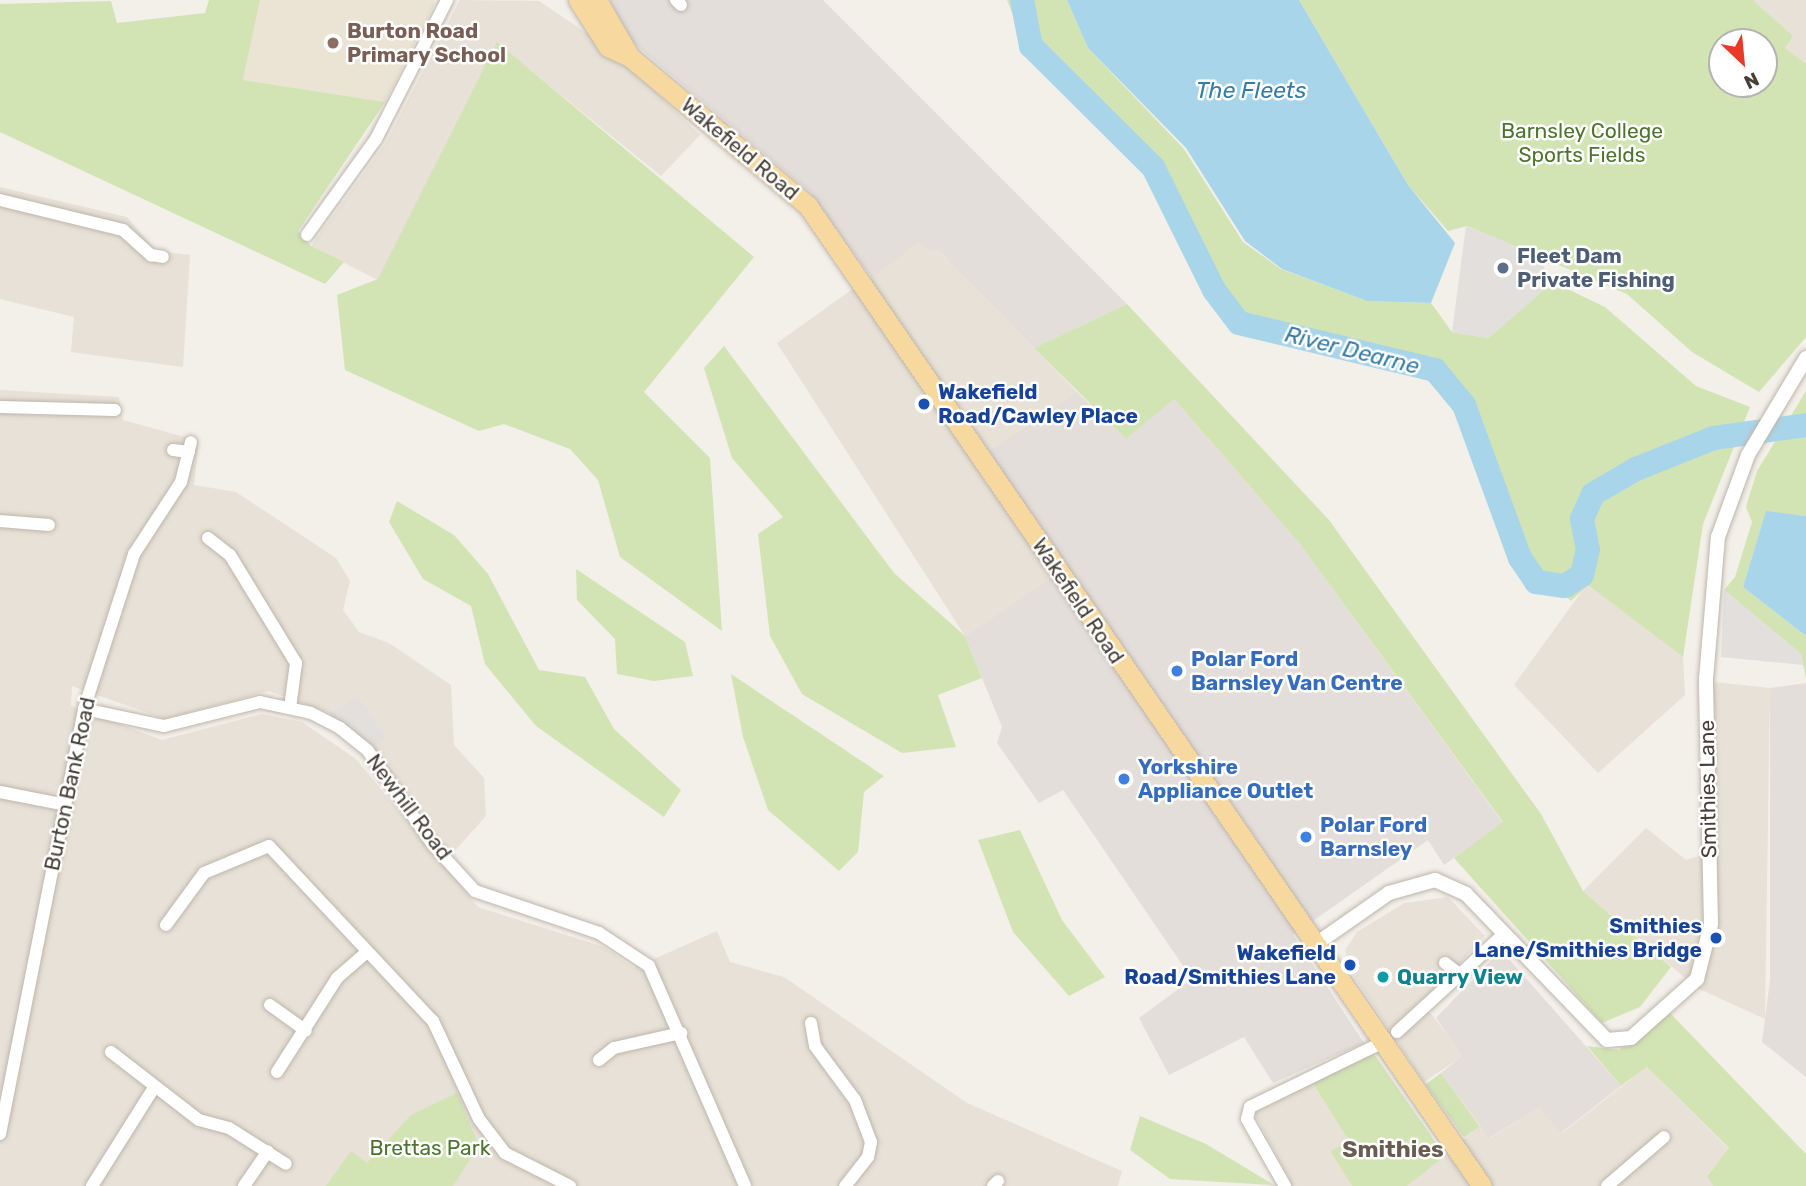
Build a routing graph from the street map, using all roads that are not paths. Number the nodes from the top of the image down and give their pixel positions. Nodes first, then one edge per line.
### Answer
1 (447, 0) edge
2 (569, 0) edge
3 (586, 4) edge
4 (0, 200) edge
5 (307, 235) dead end
6 (163, 257) dead end
7 (1806, 358) edge
8 (0, 407) edge
9 (115, 410) dead end
10 (173, 450) dead end
11 (0, 521) edge
12 (49, 525) dead end
13 (212, 546) dead end
14 (290, 708) junction
15 (84, 709) junction
16 (0, 792) edge
17 (62, 804) junction
18 (166, 925) dead end
19 (1504, 934) junction
20 (1316, 944) junction
21 (365, 954) junction
22 (1445, 962) dead end
23 (1459, 974) junction
24 (270, 1005) dead end
25 (811, 1023) dead end
26 (306, 1031) junction
27 (681, 1033) junction
28 (1390, 1037) junction
29 (111, 1052) dead end
30 (599, 1060) dead end
31 (277, 1072) dead end
32 (153, 1089) junction
33 (5, 1107) edge
34 (0, 1134) edge
35 (1664, 1137) dead end
36 (268, 1152) junction
37 (286, 1164) dead end
38 (1284, 1183) edge
39 (92, 1186) edge
40 (244, 1186) edge
41 (570, 1186) edge
42 (745, 1186) edge
43 (845, 1186) edge
44 (1482, 1186) edge
45 (1607, 1186) edge

1 - 5 street
2 - 3 street
3 - 20 main road, Wakefield Road
4 - 6 street
7 - 19 street, Smithies Lane
8 - 9 street
10 - 15 street, Burton Bank Road
11 - 12 street
13 - 14 street
14 - 15 street, Newhill Road
14 - 27 street, Newhill Road
15 - 17 street, Burton Bank Road
16 - 17 street
17 - 33 street, Burton Bank Road
18 - 21 street
19 - 20 street, Smithies Lane
19 - 23 street
20 - 28 main road, Wakefield Road
21 - 26 street
21 - 41 street
22 - 23 street
23 - 28 street
24 - 26 street
25 - 43 street
26 - 31 street
27 - 30 street
27 - 42 street, Newhill Road
28 - 38 street
28 - 44 main road, Wakefield Road
29 - 32 street
32 - 36 street
32 - 39 street
33 - 34 street, Burton Bank Road
35 - 45 street
36 - 37 street
36 - 40 street

